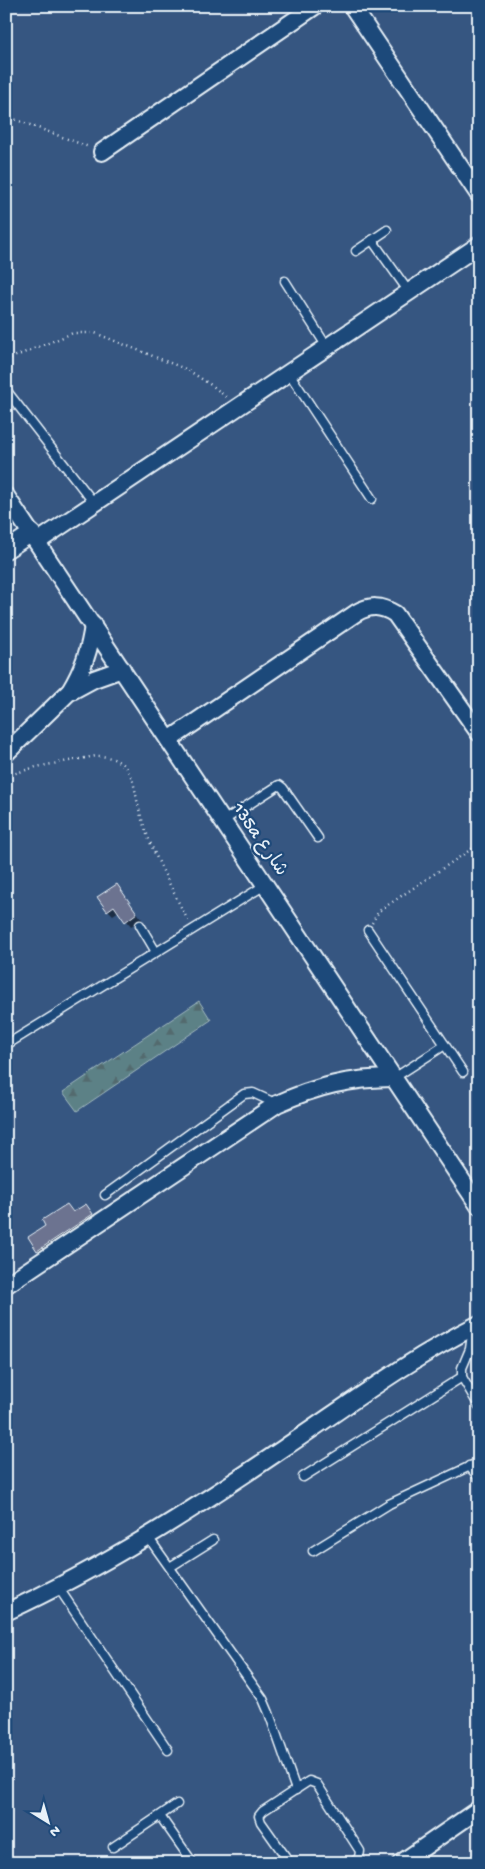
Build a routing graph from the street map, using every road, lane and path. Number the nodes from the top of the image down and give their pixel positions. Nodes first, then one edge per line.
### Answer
1 (315, 6) edge
2 (352, 6) edge
3 (6, 116) edge
4 (102, 152) joint
5 (479, 196) edge
6 (387, 230) dead end
7 (372, 240) junction
8 (479, 245) edge
9 (356, 250) dead end
10 (285, 281) dead end
11 (409, 292) junction
12 (327, 347) junction
13 (6, 360) edge
14 (289, 373) junction
15 (6, 390) edge
16 (236, 408) junction
17 (6, 496) edge
18 (372, 499) dead end
19 (94, 503) junction
20 (34, 538) junction
21 (6, 550) edge
22 (93, 625) junction
23 (122, 669) junction
24 (68, 693) junction
25 (479, 733) edge
26 (169, 740) junction
27 (6, 753) edge
28 (6, 776) edge
29 (223, 821) junction
30 (318, 838) dead end
31 (479, 844) edge
32 (265, 885) junction
33 (140, 925) dead end
34 (192, 930) junction
35 (368, 930) joint
36 (156, 952) junction
37 (6, 1045) edge
38 (444, 1045) junction
39 (463, 1072) dead end
40 (394, 1078) junction
41 (277, 1104) junction
42 (105, 1195) dead end
43 (479, 1206) edge
44 (6, 1285) edge
45 (476, 1326) edge
46 (462, 1377) junction
47 (479, 1406) edge
48 (479, 1462) edge
49 (470, 1466) junction
50 (302, 1477) dead end
51 (479, 1478) edge
52 (148, 1537) junction
53 (213, 1540) dead end
54 (313, 1551) dead end
55 (170, 1568) junction
56 (58, 1587) junction
57 (6, 1612) edge
58 (168, 1750) dead end
59 (296, 1790) junction
60 (177, 1804) dead end
61 (479, 1809) edge
62 (160, 1816) junction
63 (113, 1847) dead end
64 (192, 1863) edge
65 (290, 1863) edge
66 (352, 1863) edge
67 (401, 1863) edge

1 - 4 street
2 - 5 street
3 - 4 path
6 - 7 lane
7 - 9 lane
7 - 11 lane
8 - 11 street
10 - 12 lane
11 - 12 street
12 - 14 street
13 - 16 path
14 - 16 street
14 - 18 lane
15 - 19 lane
16 - 19 street
17 - 20 street, 135a شارع
19 - 20 street
20 - 21 street
20 - 22 street, 135a شارع
22 - 23 street, 135a شارع
22 - 24 street
23 - 24 street
23 - 26 street, 135a شارع
24 - 27 street
25 - 26 street
26 - 29 street, 135a شارع
28 - 34 path
29 - 30 lane
29 - 32 street, 135a شارع
31 - 35 path
32 - 34 lane
32 - 40 street, 135a شارع
33 - 36 lane
34 - 36 lane
35 - 38 lane
36 - 37 lane
38 - 39 lane
38 - 40 lane
40 - 41 street
40 - 43 street, 135a شارع
41 - 42 lane
41 - 44 street
45 - 46 lane
45 - 52 street
46 - 47 lane
46 - 50 lane
48 - 49 lane
49 - 51 lane
49 - 54 lane
52 - 55 lane
52 - 56 street
53 - 55 lane
55 - 59 lane
56 - 57 street
56 - 58 lane
59 - 65 lane
59 - 66 lane
60 - 62 lane
61 - 67 street
62 - 63 lane
62 - 64 lane

